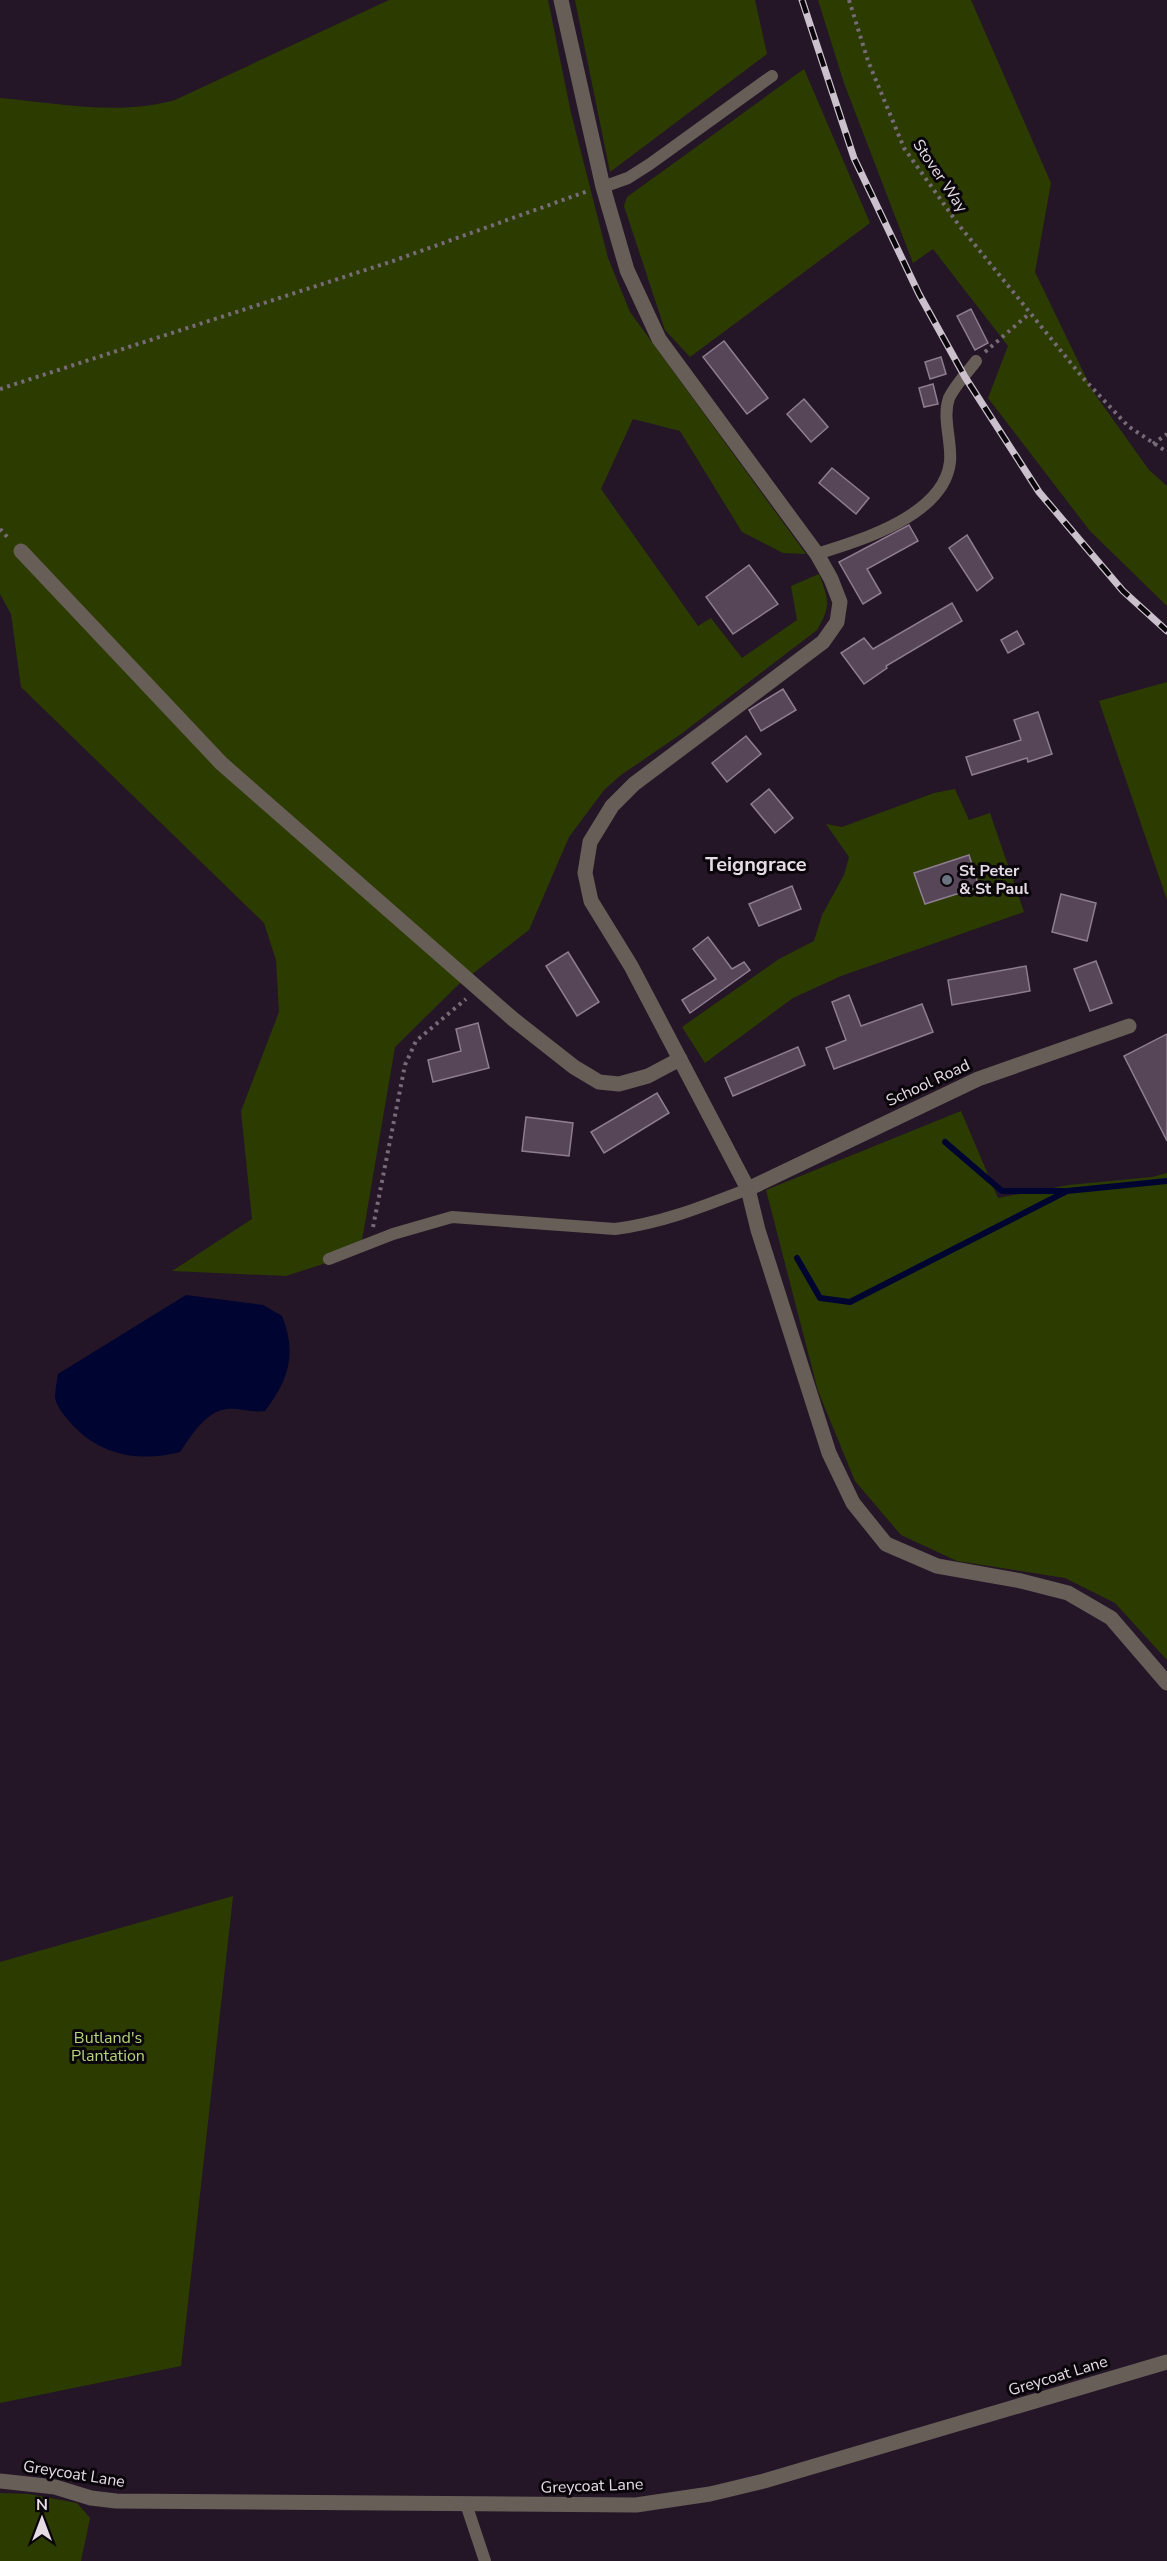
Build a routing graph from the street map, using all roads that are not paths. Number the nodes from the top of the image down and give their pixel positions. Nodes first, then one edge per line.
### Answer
1 (561, 0) edge
2 (772, 76) dead end
3 (603, 187) junction
4 (976, 361) road end
5 (21, 551) dead end
6 (818, 554) junction
7 (1129, 1026) dead end
8 (681, 1059) junction
9 (748, 1189) junction
10 (329, 1259) dead end
11 (1167, 1683) edge
12 (1167, 2362) edge
13 (0, 2481) edge
14 (466, 2504) junction
15 (485, 2561) edge

1 - 3 street
2 - 3 lane
3 - 6 street
4 - 6 lane
5 - 8 street
6 - 8 street
7 - 9 street, School Road
8 - 9 street
9 - 10 lane
9 - 11 street
12 - 14 street, Greycoat Lane
13 - 14 street, Greycoat Lane
14 - 15 lane

